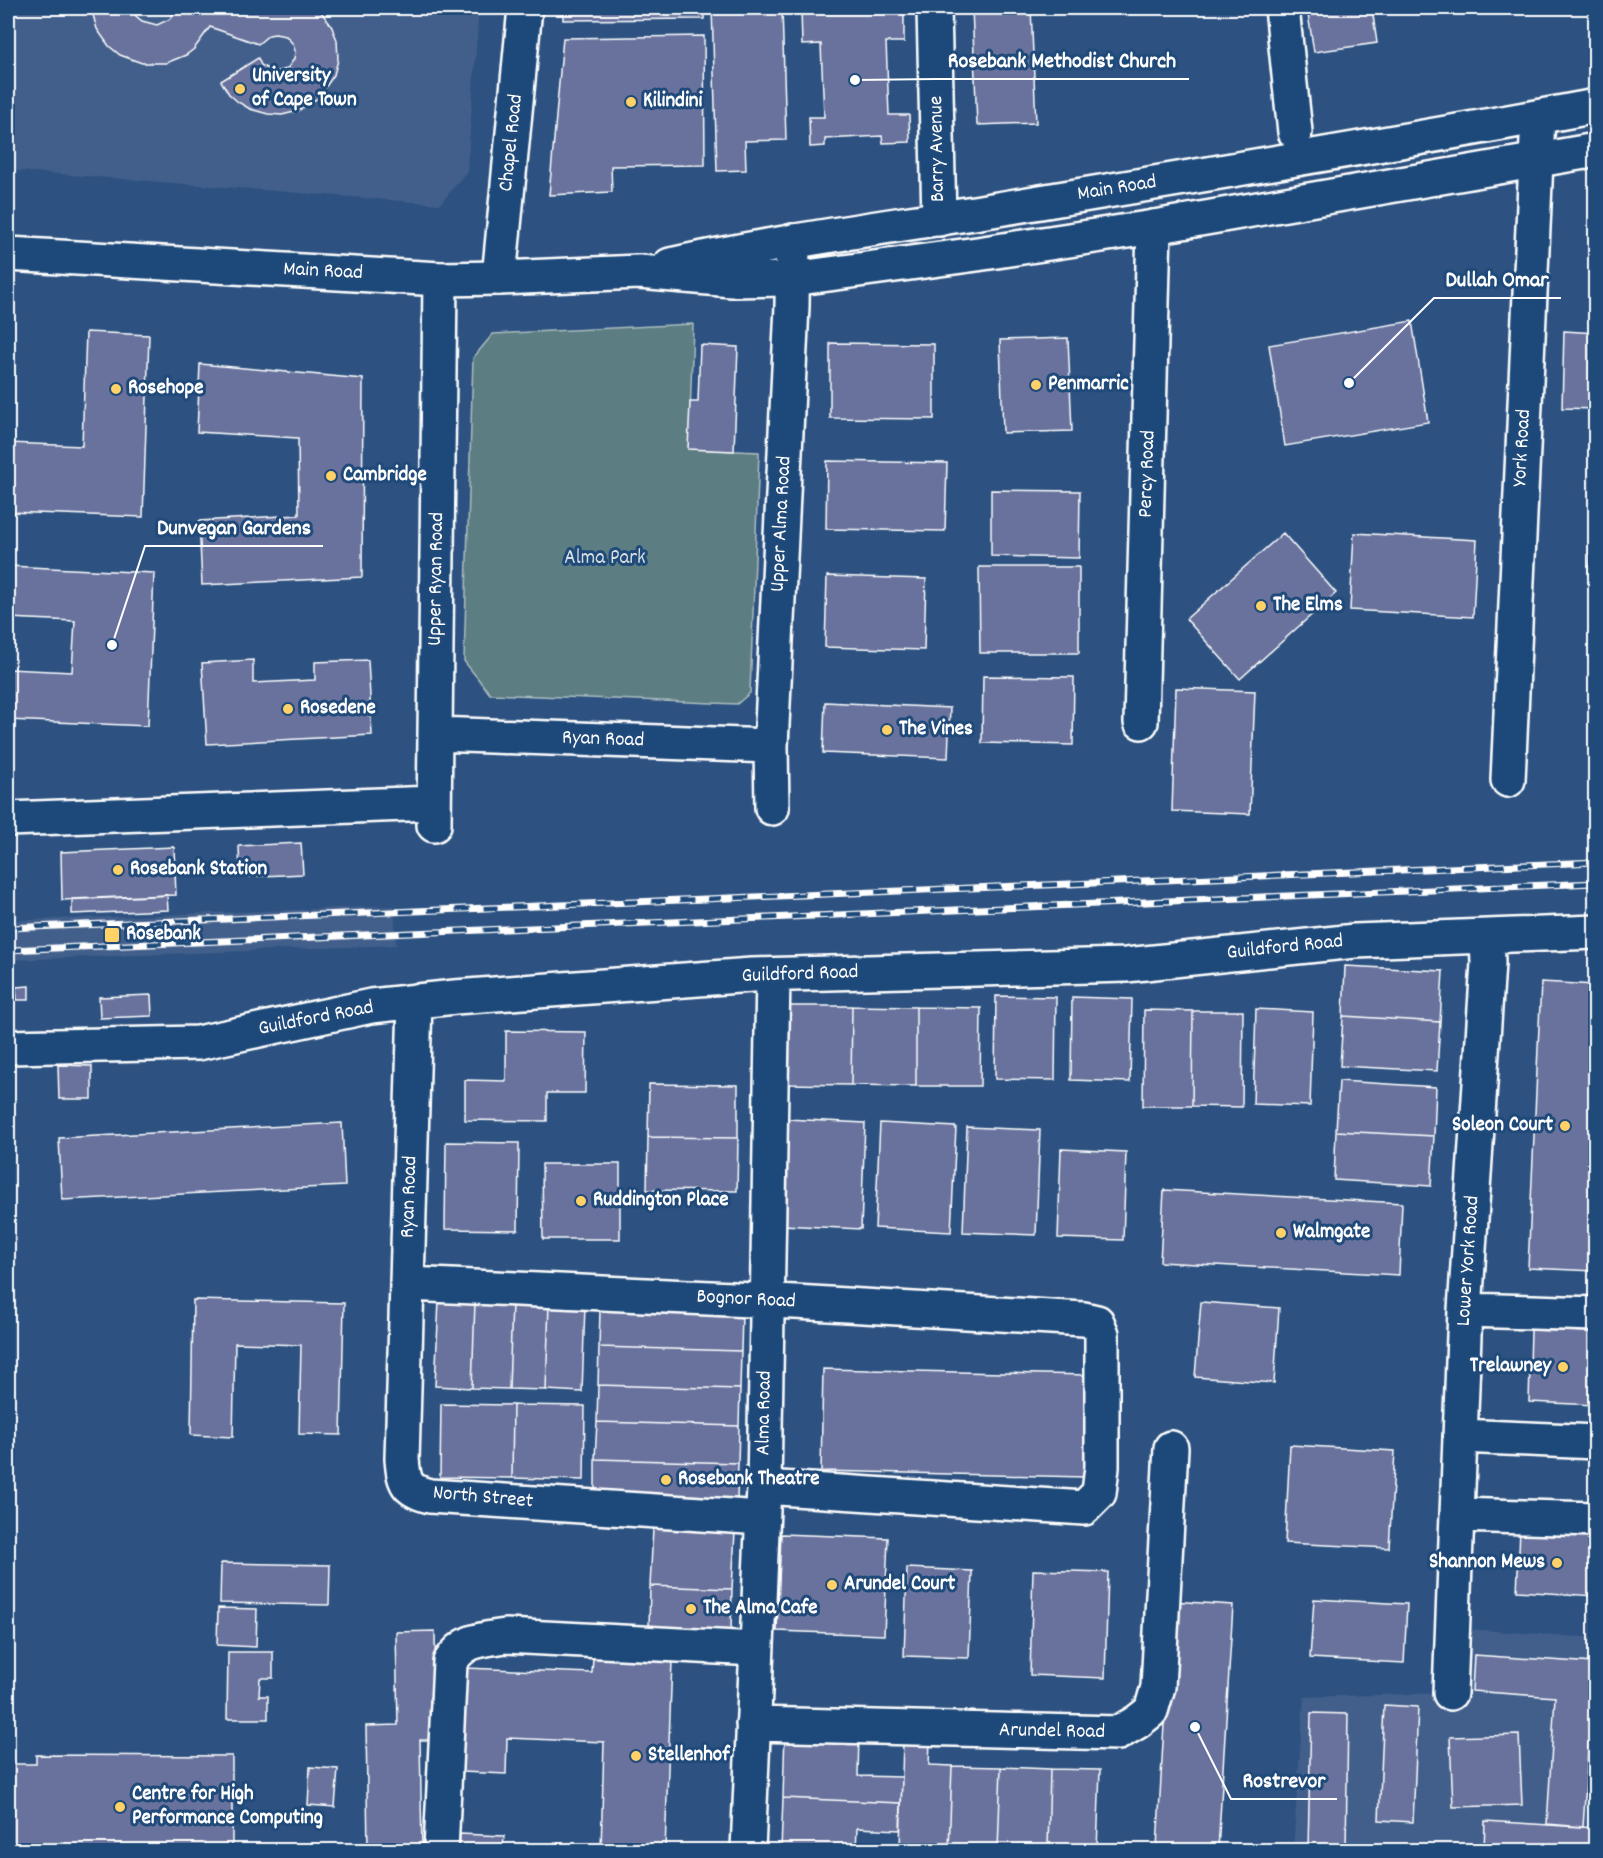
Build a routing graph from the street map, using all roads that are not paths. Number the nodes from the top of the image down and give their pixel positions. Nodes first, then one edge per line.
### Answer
1 (525, 8) edge
2 (934, 8) edge
3 (1282, 8) edge
4 (1596, 106) edge
5 (1538, 117) junction
6 (1295, 132) dead end
7 (1596, 150) edge
8 (1537, 161) junction
9 (939, 219) junction
10 (1154, 227) junction
11 (793, 241) junction
12 (8, 254) edge
13 (639, 272) junction
14 (499, 278) junction
15 (440, 279) junction
16 (792, 279) junction
17 (1141, 722) dead end
18 (436, 734) junction
19 (771, 746) junction
20 (1508, 780) dead end
21 (772, 808) dead end
22 (8, 819) edge
23 (1596, 932) edge
24 (1487, 937) junction
25 (773, 975) junction
26 (416, 1001) junction
27 (8, 1047) edge
28 (408, 1284) junction
29 (766, 1300) junction
30 (1465, 1310) junction
31 (1596, 1314) edge
32 (1084, 1319) joint
33 (1460, 1436) junction
34 (1596, 1442) edge
35 (1171, 1448) dead end
36 (763, 1502) junction
37 (1457, 1515) junction
38 (1596, 1519) edge
39 (756, 1648) junction
40 (1450, 1693) dead end
41 (753, 1724) junction
42 (441, 1851) edge
43 (748, 1851) edge

1 - 14 street, Chapel Road
2 - 9 street, Barry Avenue
3 - 6 street
4 - 5 street, Main Road
5 - 8 street, York Road
5 - 9 street, Main Road
7 - 8 street, Main Road
8 - 10 street, Main Road
8 - 20 street, York Road
9 - 11 street, Main Road
10 - 16 street, Main Road
10 - 17 street, Percy Road
11 - 13 street, Main Road
11 - 16 street, Upper Alma Road
12 - 15 street, Main Road
13 - 14 street, Main Road
13 - 16 street, Main Road
14 - 15 street, Main Road
15 - 18 street, Upper Ryan Road
16 - 19 street, Upper Alma Road
18 - 19 street, Ryan Road
18 - 22 street, Upper Ryan Road
19 - 21 street, Upper Alma Road
23 - 24 street, Guildford Road
24 - 25 street, Guildford Road
24 - 30 street, Lower York Road
25 - 26 street, Guildford Road
25 - 29 street, Alma Road
26 - 27 street, Guildford Road
26 - 28 street, Ryan Road
28 - 29 street, Bognor Road
28 - 36 street, North Street
29 - 32 street, Bognor Road
29 - 36 street, Alma Road
30 - 31 street
30 - 33 street, Lower York Road
32 - 36 street, North Street
33 - 34 street
33 - 37 street, Lower York Road
35 - 41 street, Arundel Road
36 - 39 street, Alma Road
37 - 38 street
37 - 40 street, Lower York Road
39 - 41 street, Alma Road
39 - 42 street
41 - 43 street, Alma Road

